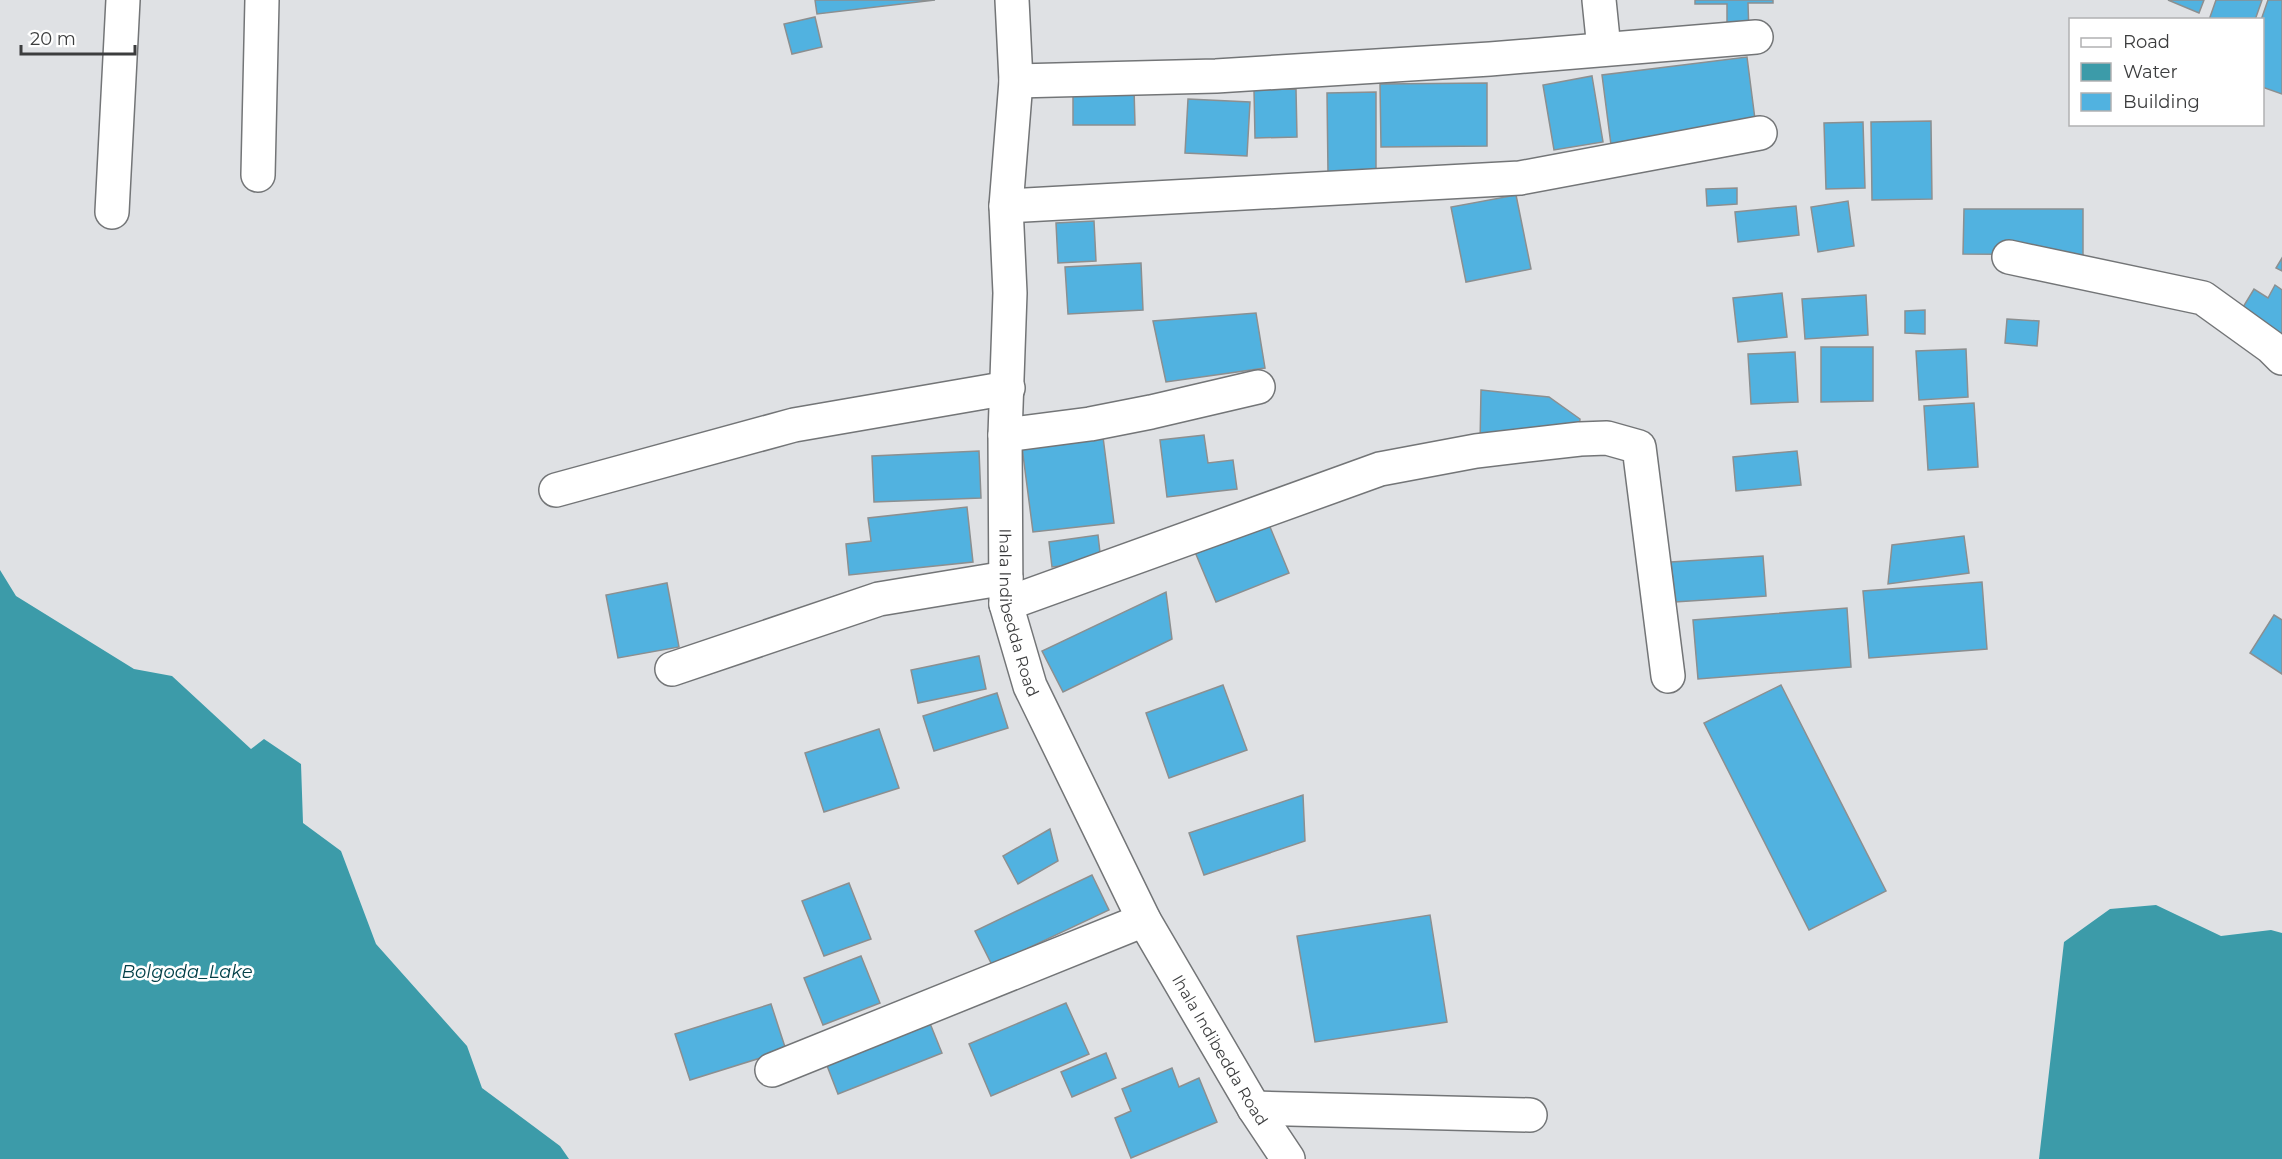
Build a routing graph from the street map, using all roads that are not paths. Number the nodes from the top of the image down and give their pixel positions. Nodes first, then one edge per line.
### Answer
1 (123, 0) edge
2 (262, 0) edge
3 (1012, 0) edge
4 (1599, 0) edge
5 (1756, 37) dead end
6 (1604, 49) junction
7 (1016, 81) junction
8 (1760, 133) dead end
9 (258, 175) dead end
10 (1006, 206) junction
11 (112, 213) dead end
12 (2009, 257) dead end
13 (2282, 358) edge
14 (1258, 387) dead end
15 (1008, 388) junction
16 (1005, 435) junction
17 (556, 490) dead end
18 (1006, 591) junction
19 (672, 669) dead end
20 (1668, 676) dead end
21 (1144, 920) junction
22 (772, 1070) dead end
23 (1254, 1108) junction
24 (1530, 1114) dead end
25 (1288, 1159) edge

1 - 11 street
2 - 9 street
3 - 7 street, Ihala Indibedda Road
4 - 6 street
5 - 6 street
6 - 7 street
7 - 10 street, Ihala Indibedda Road
8 - 10 street
10 - 15 street, Ihala Indibedda Road
12 - 13 street
14 - 16 street
15 - 16 street, Ihala Indibedda Road
15 - 17 street
16 - 18 street, Ihala Indibedda Road
18 - 19 street
18 - 20 street
18 - 21 street, Ihala Indibedda Road
21 - 22 street
21 - 23 street, Ihala Indibedda Road
23 - 24 street
23 - 25 street, Ihala Indibedda Road

